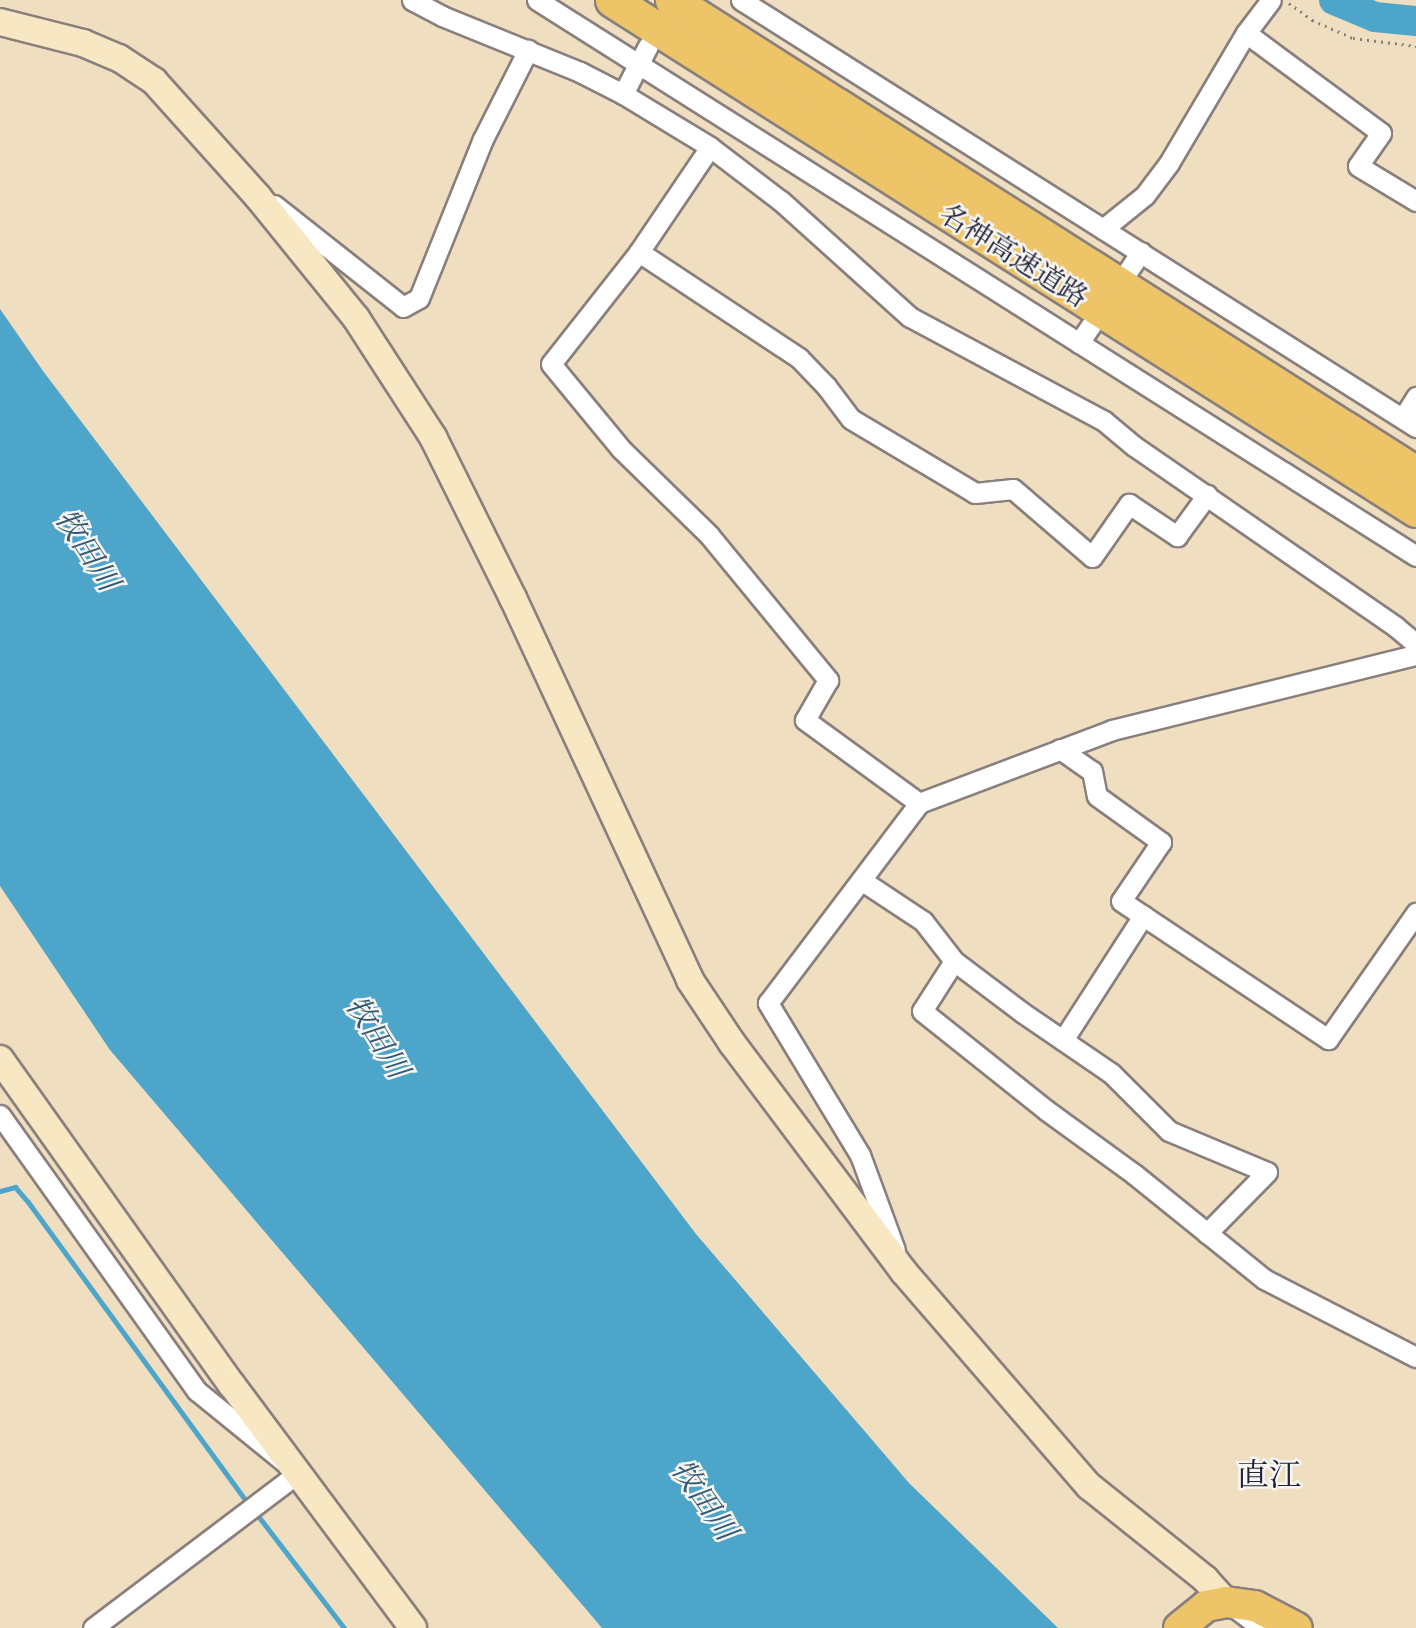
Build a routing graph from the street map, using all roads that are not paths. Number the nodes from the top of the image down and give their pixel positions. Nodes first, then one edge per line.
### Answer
1 (412, 0) edge
2 (537, 0) edge
3 (612, 0) edge
4 (672, 0) edge
5 (741, 0) edge
6 (1271, 0) edge
7 (0, 22) edge
8 (1246, 33) junction
9 (528, 50) junction
10 (642, 54) junction
11 (623, 94) junction
12 (710, 147) junction
13 (258, 197) junction
14 (1416, 201) edge
15 (1103, 229) junction
16 (639, 252) junction
17 (1141, 253) junction
18 (1128, 271) dead end
19 (1092, 324) dead end
20 (1079, 342) junction
21 (1416, 397) edge
22 (1409, 423) edge
23 (1416, 473) edge
24 (1207, 495) junction
25 (1416, 510) edge
26 (1416, 556) edge
27 (1416, 644) edge
28 (1416, 655) edge
29 (1060, 749) junction
30 (919, 803) junction
31 (861, 880) junction
32 (1416, 913) edge
33 (1143, 916) junction
34 (954, 961) junction
35 (1063, 1040) junction
36 (0, 1059) edge
37 (0, 1115) edge
38 (1206, 1233) junction
39 (904, 1272) junction
40 (1416, 1357) edge
41 (298, 1473) junction
42 (1226, 1602) junction
43 (93, 1628) edge
44 (413, 1628) edge
45 (1179, 1628) edge
46 (1261, 1628) edge
47 (1297, 1628) edge

1 - 9 street
2 - 10 street
3 - 25 highway, 名神高速道路
4 - 23 highway, 名神高速道路
5 - 15 street
6 - 8 street
7 - 13 street
8 - 14 street
8 - 15 street
9 - 11 street
9 - 13 street
10 - 11 street
10 - 20 street
11 - 12 street
12 - 16 street
12 - 24 street
13 - 39 street
15 - 17 street
16 - 24 street
16 - 30 street
17 - 18 street
17 - 22 street
19 - 20 street
20 - 26 street
21 - 22 street
24 - 27 street
28 - 29 street
29 - 30 street
29 - 33 street
30 - 31 street
31 - 34 street
31 - 39 street
32 - 33 street
33 - 35 street
34 - 35 street
34 - 38 street
35 - 38 street
36 - 41 street
37 - 41 street
38 - 40 street
39 - 42 street
41 - 43 street
41 - 44 street
42 - 45 main road
42 - 46 street
42 - 47 main road

